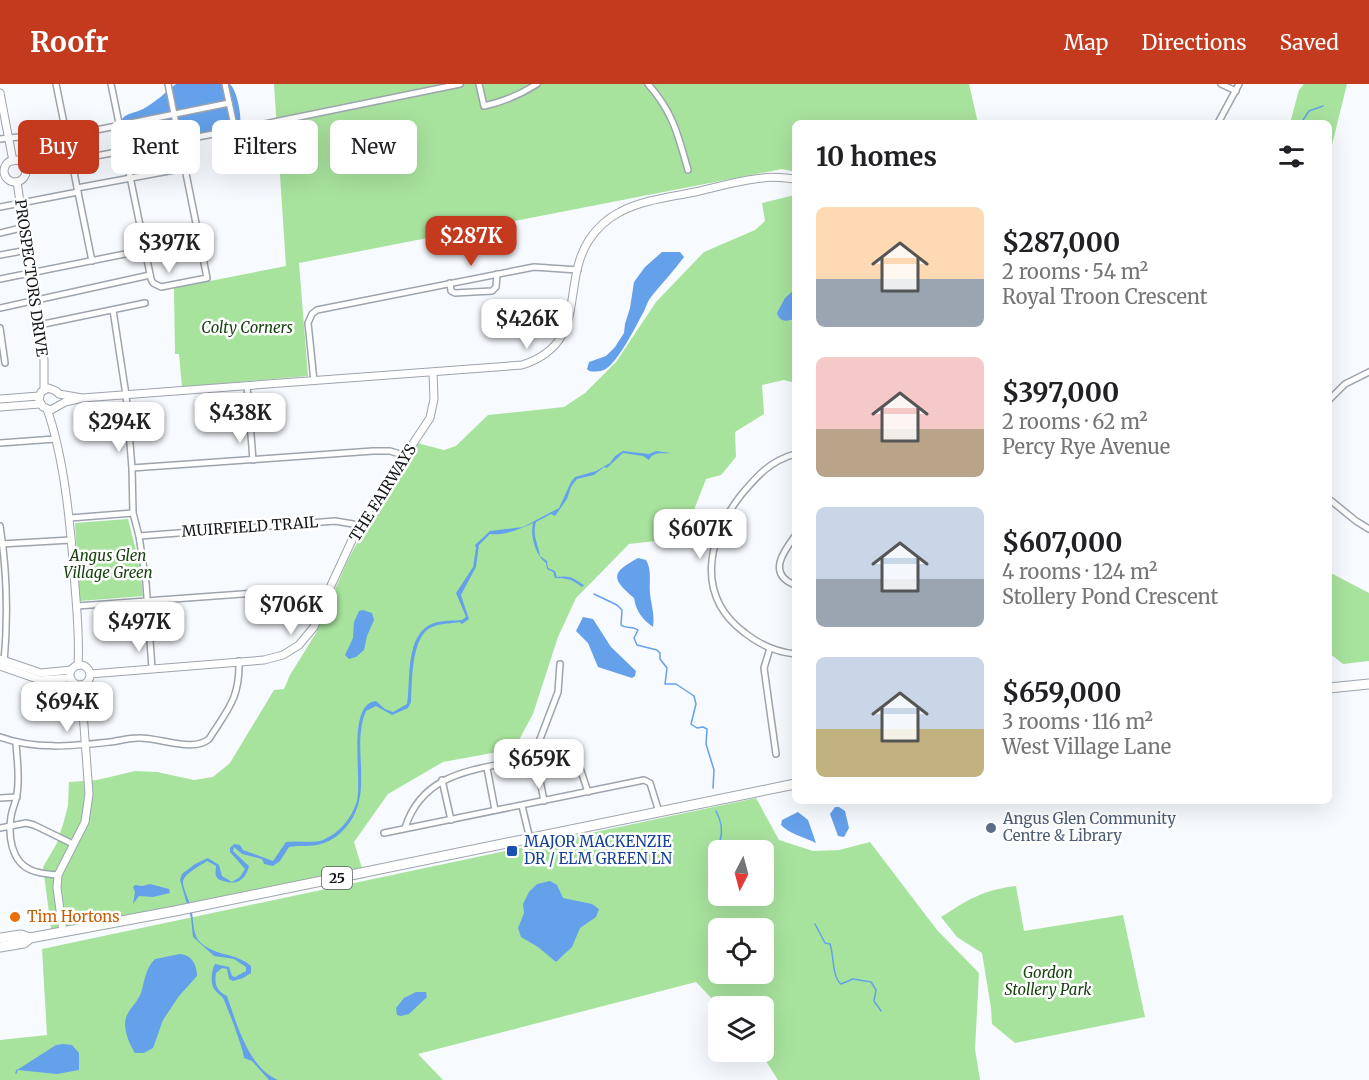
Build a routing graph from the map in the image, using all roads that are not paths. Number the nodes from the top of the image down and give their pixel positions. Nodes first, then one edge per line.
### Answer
1 (56, 84) edge
2 (111, 84) edge
3 (168, 84) edge
4 (225, 84) edge
5 (460, 84) edge
6 (479, 84) edge
7 (537, 84) edge
8 (648, 84) edge
9 (1221, 84) edge
10 (1239, 84) edge
11 (1236, 91) junction
12 (0, 93) edge
13 (229, 103) junction
14 (2, 114) edge
15 (174, 114) junction
16 (63, 120) edge
17 (119, 120) edge
18 (145, 120) edge
19 (175, 120) edge
20 (233, 120) edge
21 (284, 120) edge
22 (1220, 120) edge
23 (18, 137) edge
24 (8, 138) junction
25 (0, 139) edge
26 (13, 160) junction
27 (18, 161) edge
28 (688, 170) dead end
29 (2, 173) edge
30 (25, 174) edge
31 (74, 174) edge
32 (130, 174) edge
33 (156, 174) edge
34 (186, 174) edge
35 (131, 179) junction
36 (792, 179) edge
37 (17, 182) junction
38 (77, 190) junction
39 (20, 203) junction
40 (0, 207) edge
41 (25, 227) junction
42 (0, 233) edge
43 (28, 250) junction
44 (145, 250) junction
45 (0, 255) edge
46 (92, 261) junction
47 (578, 270) junction
48 (32, 274) junction
49 (497, 274) junction
50 (150, 275) junction
51 (0, 279) edge
52 (450, 283) junction
53 (34, 300) junction
54 (145, 303) dead end
55 (0, 308) edge
56 (113, 310) junction
57 (39, 325) junction
58 (0, 328) edge
59 (5, 363) dead end
60 (1369, 372) edge
61 (433, 373) junction
62 (314, 381) junction
63 (247, 386) junction
64 (44, 394) junction
65 (59, 394) junction
66 (126, 395) junction
67 (1332, 397) edge
68 (82, 398) junction
69 (0, 399) edge
70 (0, 407) edge
71 (53, 407) junction
72 (55, 439) junction
73 (0, 443) edge
74 (792, 455) edge
75 (405, 456) junction
76 (253, 460) junction
77 (132, 468) junction
78 (1332, 501) edge
79 (133, 513) junction
80 (70, 518) junction
81 (359, 525) junction
82 (0, 526) edge
83 (1369, 529) edge
84 (139, 536) junction
85 (71, 540) junction
86 (792, 540) edge
87 (2, 544) edge
88 (792, 583) edge
89 (328, 592) junction
90 (148, 602) junction
91 (77, 606) junction
92 (0, 621) edge
93 (7, 626) junction
94 (770, 648) junction
95 (792, 653) edge
96 (239, 662) junction
97 (2, 663) edge
98 (78, 664) junction
99 (560, 664) dead end
100 (152, 669) junction
101 (70, 674) junction
102 (90, 674) junction
103 (1369, 684) edge
104 (81, 685) junction
105 (1332, 688) edge
106 (0, 737) edge
107 (16, 743) junction
108 (85, 744) junction
109 (776, 754) dead end
110 (532, 760) junction
111 (487, 768) junction
112 (538, 770) junction
113 (442, 780) junction
114 (792, 785) edge
115 (588, 792) junction
116 (17, 797) junction
117 (0, 798) edge
118 (544, 801) junction
119 (522, 806) junction
120 (495, 810) junction
121 (659, 812) junction
122 (452, 820) junction
123 (11, 827) junction
124 (0, 828) edge
125 (405, 828) junction
126 (384, 834) dead end
127 (530, 839) junction
128 (73, 844) junction
129 (58, 875) junction
130 (63, 932) junction
131 (0, 938) edge
132 (30, 938) junction
133 (0, 947) edge

1 - 16 street
2 - 17 street
3 - 15 street
4 - 13 street
5 - 21 street
6 - 7 street
8 - 28 street
9 - 11 street
10 - 11 street
11 - 22 street
12 - 14 street
13 - 15 street
13 - 20 street
14 - 24 street
15 - 18 street
15 - 19 street
23 - 24 street
24 - 25 street
24 - 26 street
26 - 27 street
26 - 29 street
29 - 37 street
30 - 37 street
31 - 38 street
32 - 35 street
33 - 35 street
34 - 50 street
35 - 38 street
35 - 44 street
36 - 47 street
37 - 39 street, PROSPECTORS DRIVE
38 - 39 street
38 - 46 street
39 - 40 street
39 - 41 street, PROSPECTORS DRIVE
41 - 42 street
41 - 43 street, PROSPECTORS DRIVE
43 - 45 street
43 - 48 street, PROSPECTORS DRIVE
44 - 46 street
44 - 50 street
46 - 48 street
47 - 49 street
47 - 61 street
48 - 51 street
48 - 53 street, PROSPECTORS DRIVE
49 - 52 street
49 - 52 street
50 - 53 street
52 - 62 street
53 - 55 street
53 - 57 street, PROSPECTORS DRIVE
54 - 56 street
56 - 57 street
56 - 66 street
57 - 64 street, PROSPECTORS DRIVE
58 - 59 street
60 - 67 street
61 - 62 street
61 - 75 street, THE FAIRWAYS
62 - 63 street
63 - 66 street
63 - 76 street
64 - 65 street
64 - 69 street
64 - 70 street
64 - 71 street
65 - 68 street
65 - 71 street
66 - 68 street
66 - 77 street
68 - 71 street
71 - 72 street
72 - 73 street
72 - 80 street
74 - 94 street
75 - 76 street
75 - 81 street, THE FAIRWAYS
76 - 77 street
77 - 79 street
78 - 83 street
79 - 80 street
79 - 84 street
80 - 85 street
81 - 84 street, MUIRFIELD TRAIL
81 - 89 street, THE FAIRWAYS
82 - 87 street
84 - 90 street
85 - 87 street
85 - 91 street
86 - 88 street
87 - 93 street
89 - 90 street
89 - 96 street, THE FAIRWAYS
90 - 91 street
90 - 100 street
91 - 98 street
92 - 93 street
93 - 97 street
94 - 95 street
94 - 109 street
96 - 100 street, THE FAIRWAYS
96 - 108 street
97 - 101 street
98 - 101 street
98 - 102 street
99 - 110 street
100 - 102 street, THE FAIRWAYS
101 - 104 street
102 - 104 street
103 - 105 main road
104 - 108 street
106 - 107 street
107 - 108 street
107 - 116 street
108 - 128 street
110 - 111 street
110 - 112 street
111 - 113 street
111 - 120 street
112 - 115 street
112 - 118 street
113 - 122 street
113 - 125 street
114 - 121 main road, 25
115 - 118 street
115 - 121 street
116 - 117 street
116 - 123 street
118 - 119 street
119 - 120 street
119 - 127 street
120 - 122 street
121 - 127 main road, 25
122 - 125 street
123 - 124 street
123 - 128 street
123 - 129 street
125 - 126 street
127 - 130 main road, 25
128 - 129 street
129 - 130 street
130 - 132 main road, 25
131 - 132 main road, 25
132 - 133 main road, 25

